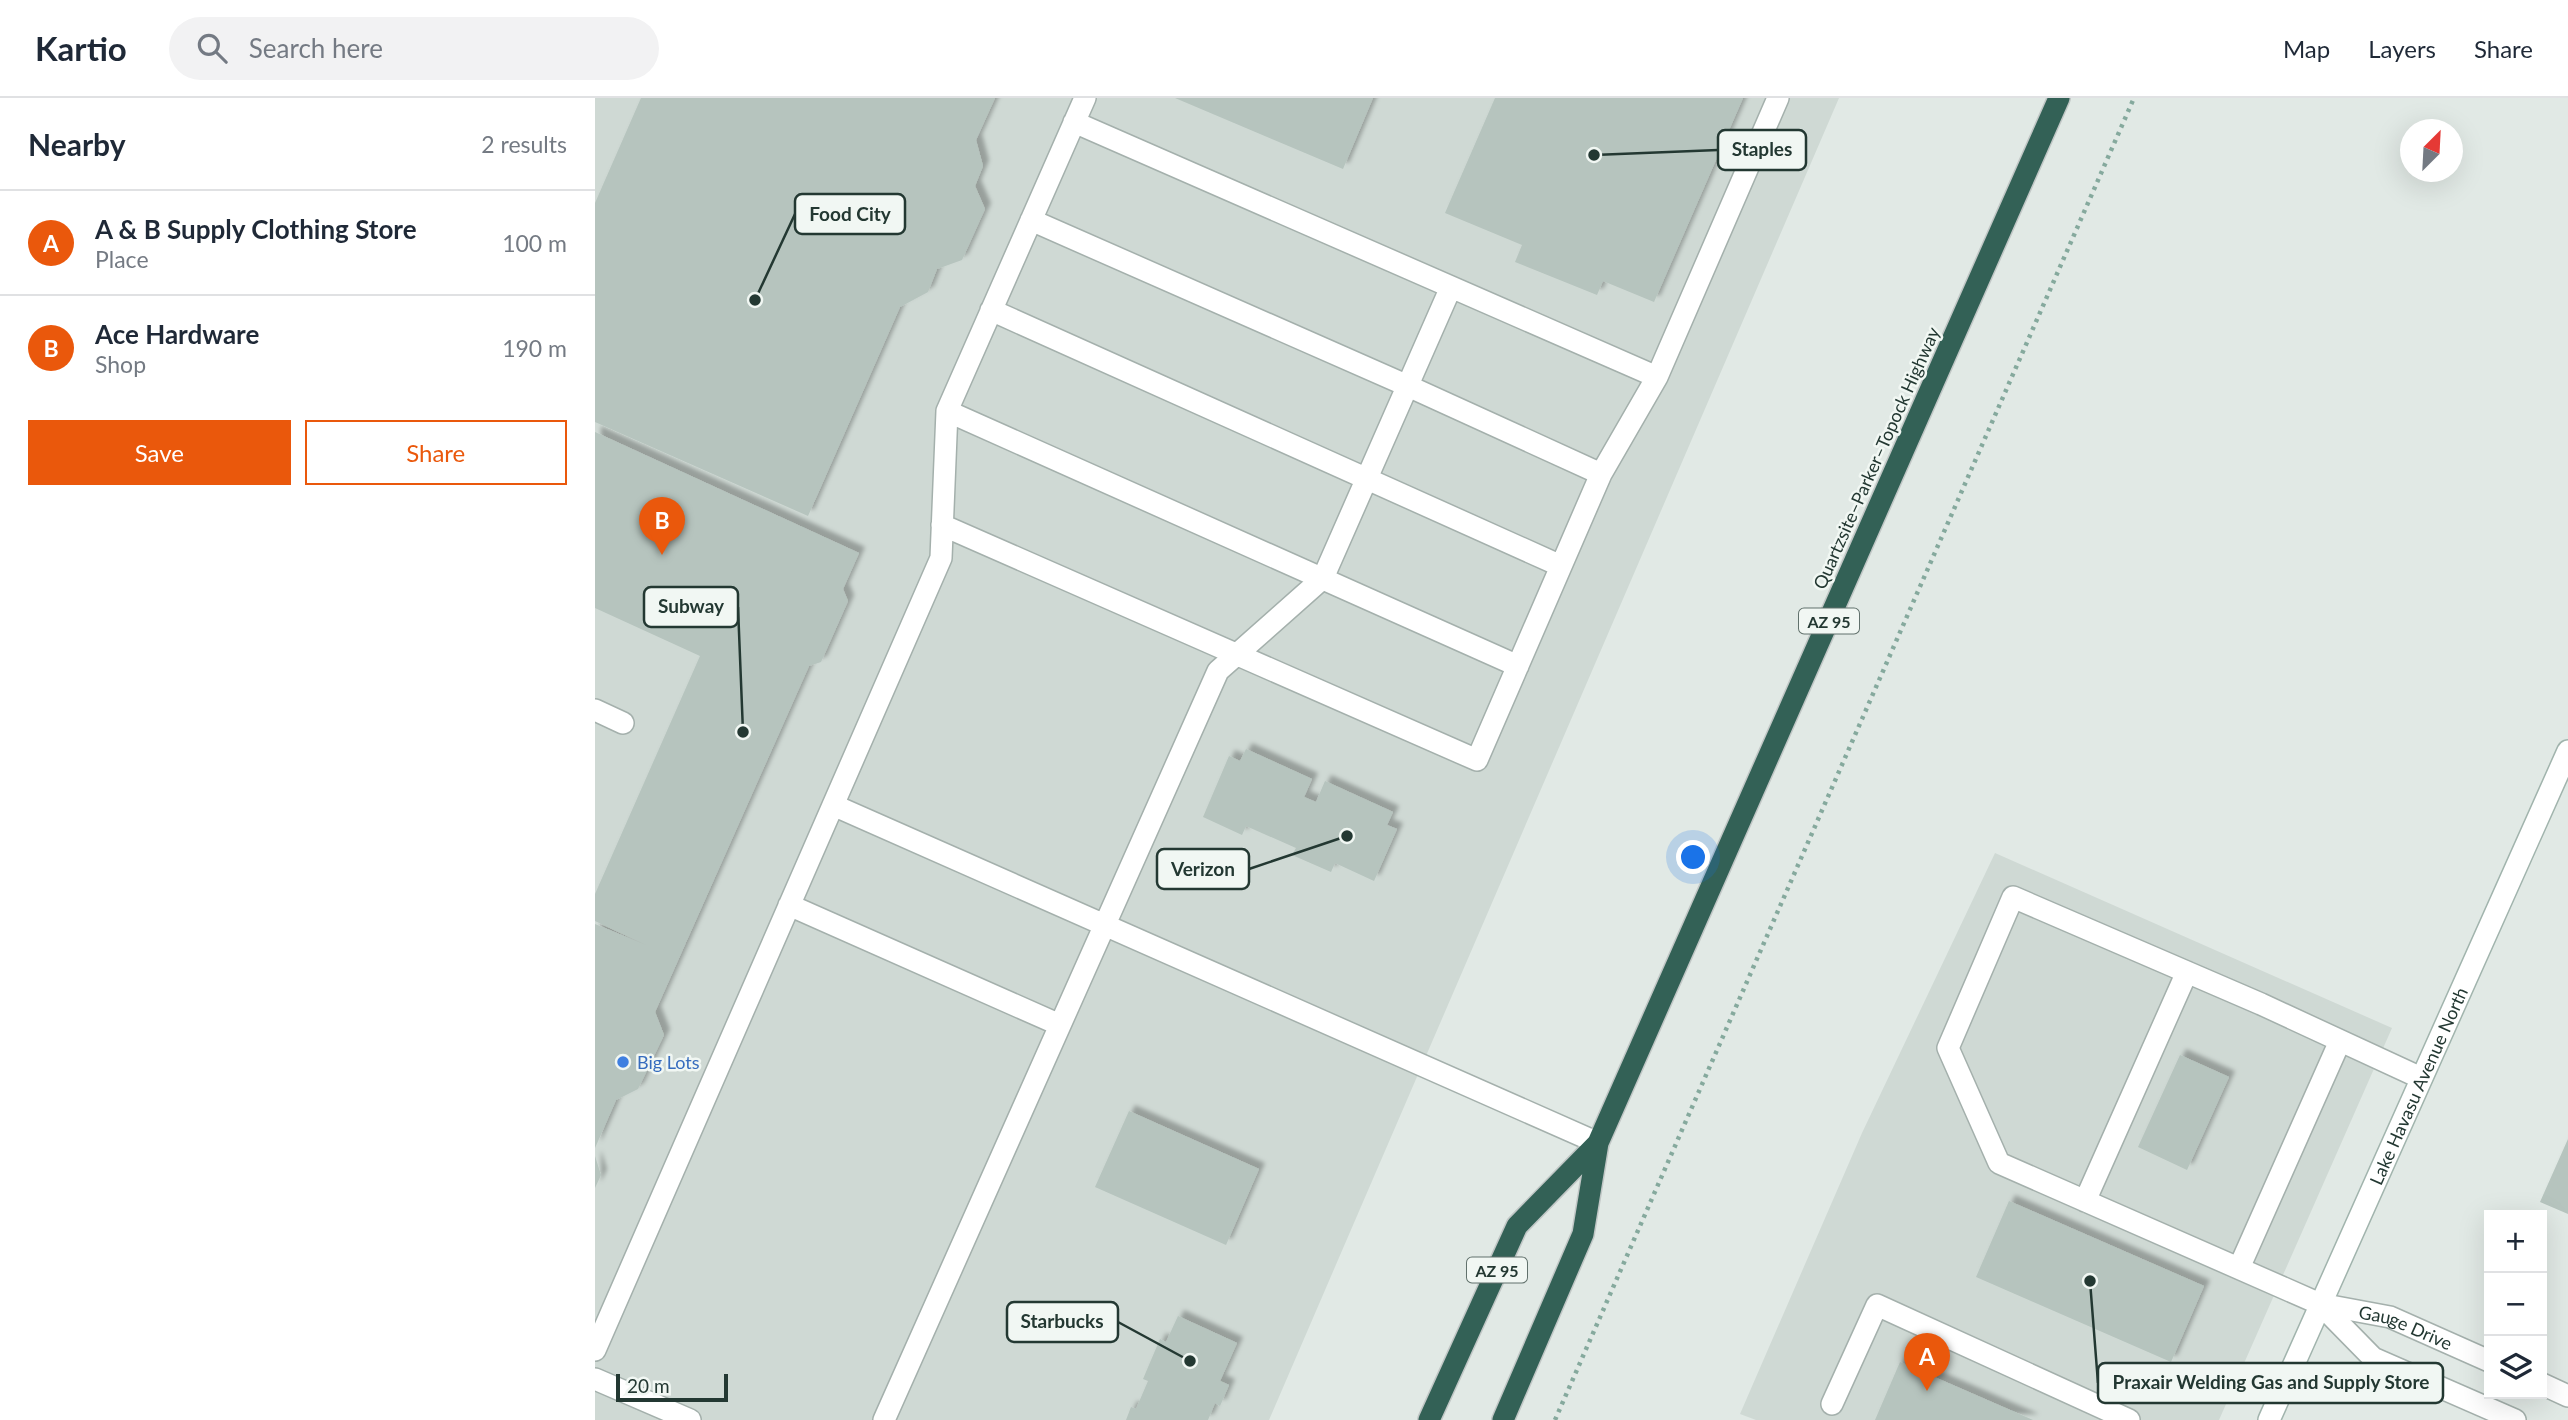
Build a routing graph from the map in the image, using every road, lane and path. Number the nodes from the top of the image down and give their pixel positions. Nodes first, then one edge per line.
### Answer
1 (1085, 98) edge
2 (1778, 98) edge
3 (2059, 98) edge
4 (2134, 98) edge
5 (1074, 122) junction
6 (1031, 220) junction
7 (1451, 287) junction
8 (991, 310) junction
9 (1657, 377) junction
10 (1408, 386) junction
11 (947, 411) junction
12 (1601, 474) junction
13 (1368, 478) junction
14 (942, 526) junction
15 (1561, 566) junction
16 (1323, 578) junction
17 (1237, 654) junction
18 (1518, 666) junction
19 (595, 710) edge
20 (623, 723) dead end
21 (2568, 751) edge
22 (833, 805) junction
23 (789, 905) junction
24 (1105, 925) junction
25 (2187, 972) junction
26 (1060, 1025) junction
27 (2340, 1041) junction
28 (2421, 1078) junction
29 (1598, 1143) junction
30 (2085, 1201) junction
31 (2239, 1268) junction
32 (2320, 1304) junction
33 (595, 1350) edge
34 (2484, 1359) edge
35 (595, 1379) edge
36 (2547, 1386) edge
37 (2568, 1396) edge
38 (1832, 1404) dead end
39 (689, 1420) edge
40 (884, 1420) edge
41 (1429, 1420) edge
42 (1503, 1420) edge
43 (1555, 1420) edge
44 (2129, 1420) edge
45 (2269, 1420) edge
46 (2515, 1420) edge

1 - 5 main road
2 - 9 main road
3 - 29 highway, Quartzsite–Parker–Topock Highway / AZ 95
4 - 43 path
5 - 6 main road
5 - 7 main road
6 - 8 main road
6 - 10 main road
7 - 9 main road
7 - 10 main road
8 - 11 main road
8 - 13 main road
9 - 12 main road
10 - 12 main road
10 - 13 main road
11 - 14 main road
11 - 16 main road
12 - 15 main road
13 - 15 main road
13 - 16 main road
14 - 17 main road
14 - 22 main road
15 - 18 main road
16 - 17 main road
16 - 18 main road
17 - 18 main road
17 - 24 main road
19 - 20 main road
21 - 28 main road, Lake Havasu Avenue North
22 - 23 main road
22 - 24 main road
23 - 26 main road
23 - 33 main road
24 - 26 main road
24 - 29 main road
25 - 27 main road
25 - 30 main road
25 - 30 main road
26 - 40 main road
27 - 28 main road
27 - 31 main road
28 - 32 main road, Lake Havasu Avenue North
29 - 41 highway, Quartzsite–Parker–Topock Highway / AZ 95
29 - 42 highway, Quartzsite–Parker–Topock Highway / AZ 95
30 - 31 main road
31 - 32 main road
32 - 34 main road, Gauge Drive
32 - 45 main road, Lake Havasu Avenue North
32 - 46 main road
35 - 39 main road
36 - 37 main road
38 - 44 main road

